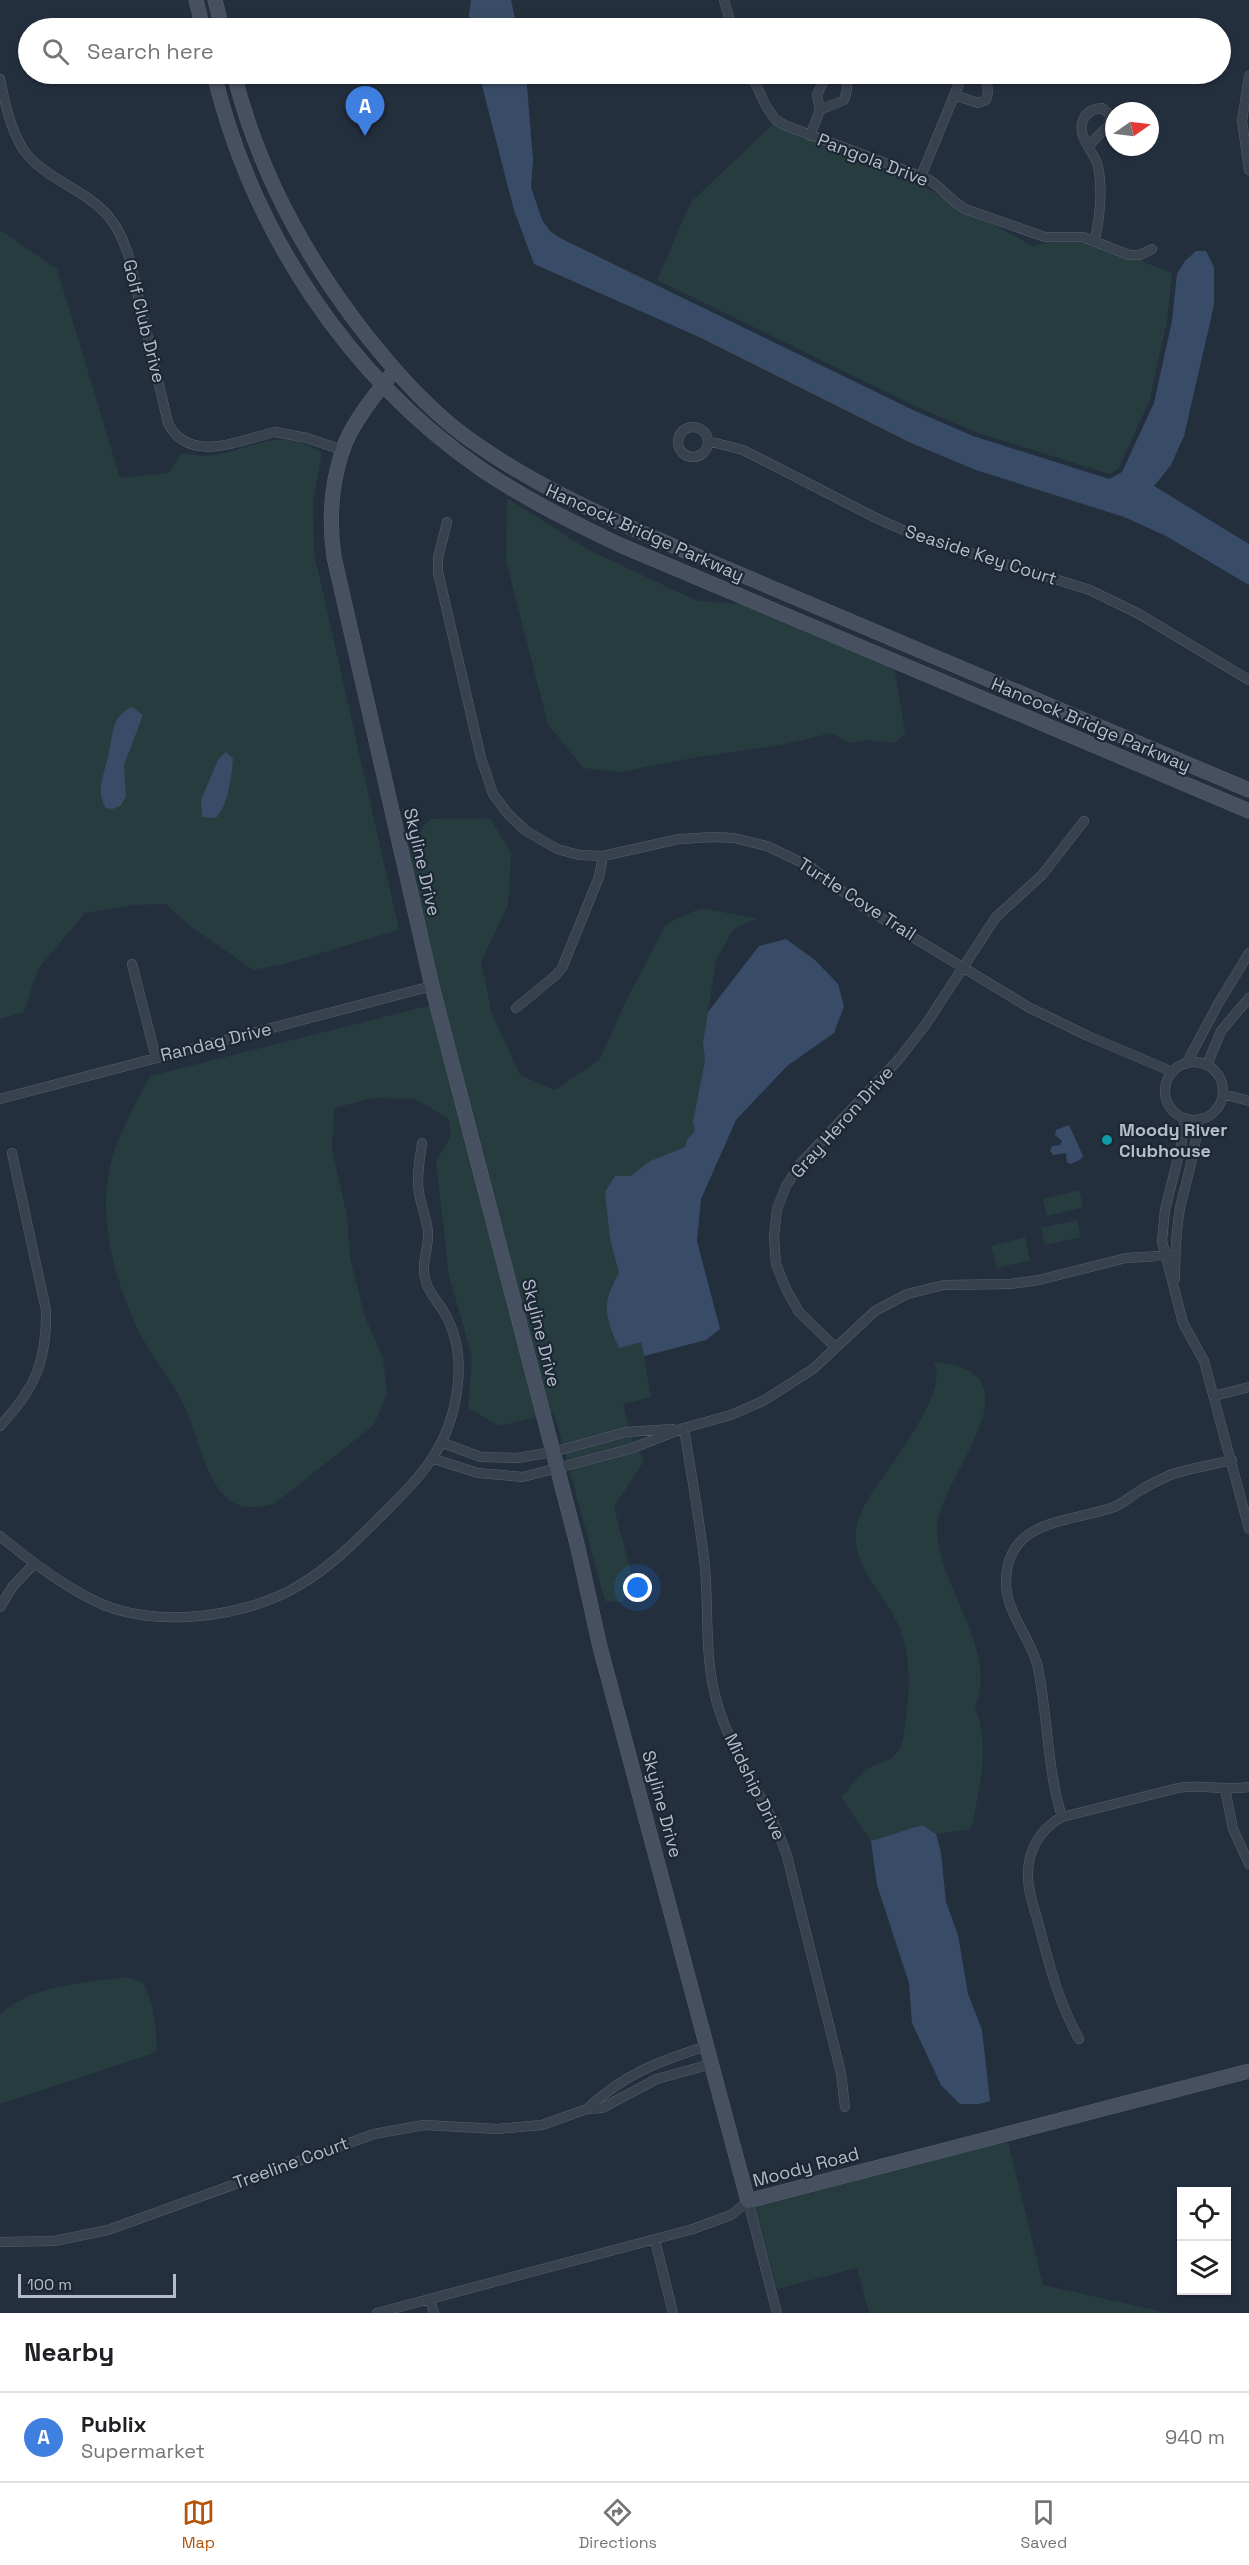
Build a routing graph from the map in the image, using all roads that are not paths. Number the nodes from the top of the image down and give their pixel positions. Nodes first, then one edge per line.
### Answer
1 (196, 0) edge
2 (215, 0) edge
3 (724, 0) edge
4 (200, 18) edge
5 (220, 18) edge
6 (729, 18) edge
7 (1249, 76) edge
8 (0, 79) edge
9 (217, 84) edge
10 (237, 84) edge
11 (756, 84) edge
12 (822, 84) edge
13 (847, 84) edge
14 (959, 84) edge
15 (987, 84) edge
16 (954, 95) junction
17 (820, 110) junction
18 (810, 136) junction
19 (1089, 146) dead end
20 (1249, 170) edge
21 (921, 176) junction
22 (1095, 240) junction
23 (1152, 249) dead end
24 (395, 370) junction
25 (383, 385) junction
26 (708, 441) dead end
27 (342, 450) junction
28 (447, 522) dead end
29 (1249, 680) edge
30 (1249, 790) edge
31 (1249, 811) edge
32 (1084, 820) dead end
33 (603, 856) junction
34 (1248, 960) edge
35 (132, 964) dead end
36 (965, 967) junction
37 (432, 986) junction
38 (1249, 998) edge
39 (516, 1008) dead end
40 (156, 1058) junction
41 (1186, 1064) junction
42 (1207, 1065) junction
43 (1173, 1072) junction
44 (1223, 1094) junction
45 (0, 1099) edge
46 (1249, 1101) edge
47 (1185, 1119) junction
48 (1198, 1120) junction
49 (422, 1143) dead end
50 (12, 1153) dead end
51 (1171, 1256) junction
52 (836, 1348) junction
53 (1249, 1387) edge
54 (1215, 1396) junction
55 (0, 1426) edge
56 (684, 1428) junction
57 (443, 1443) junction
58 (553, 1452) junction
59 (491, 1458) junction
60 (434, 1459) junction
61 (1232, 1460) junction
62 (557, 1467) junction
63 (488, 1475) junction
64 (1249, 1529) edge
65 (0, 1536) edge
66 (33, 1564) junction
67 (0, 1607) edge
68 (1249, 1787) edge
69 (1224, 1789) junction
70 (1062, 1817) junction
71 (1249, 1864) edge
72 (1079, 2039) dead end
73 (707, 2046) junction
74 (711, 2064) junction
75 (1249, 2071) edge
76 (845, 2107) dead end
77 (587, 2109) junction
78 (748, 2201) junction
79 (655, 2240) junction
80 (0, 2242) edge
81 (430, 2300) junction
82 (377, 2313) edge
83 (434, 2313) edge
84 (673, 2313) edge
85 (777, 2313) edge

1 - 4 main road
2 - 5 main road
3 - 6 street
7 - 20 street
8 - 27 street, Golf Club Drive
9 - 25 main road, Hancock Bridge Parkway
10 - 24 main road, Hancock Bridge Parkway
11 - 18 street, Pangola Drive
12 - 17 street
13 - 17 street
14 - 16 street
15 - 16 street
16 - 21 street
17 - 18 street
18 - 21 street, Pangola Drive
19 - 22 street
21 - 22 street, Pangola Drive
22 - 23 street, Pangola Drive
24 - 25 main road, Skyline Drive
24 - 30 main road, Hancock Bridge Parkway
25 - 27 main road, Skyline Drive
25 - 31 main road, Hancock Bridge Parkway
26 - 29 street, Seaside Key Court
27 - 37 main road, Skyline Drive
28 - 33 street, Turtle Cove Trail
32 - 36 street, Gray Heron Drive
33 - 36 street, Turtle Cove Trail
33 - 39 street
34 - 41 street
35 - 40 street
36 - 43 street, Turtle Cove Trail
36 - 52 street, Gray Heron Drive
37 - 40 street, Randag Drive
37 - 58 main road, Skyline Drive
38 - 42 street
40 - 45 street, Randag Drive
41 - 42 street
41 - 43 street
42 - 44 street
43 - 47 street
44 - 46 street
44 - 48 street
47 - 48 street
47 - 51 street
48 - 51 street
49 - 57 street
50 - 55 street
51 - 52 street
51 - 54 street
52 - 56 street
53 - 54 street
54 - 61 street
56 - 58 street
56 - 62 street
56 - 76 street, Midship Drive
57 - 59 street
57 - 60 street
58 - 59 street
58 - 62 main road, Skyline Drive
59 - 63 street
60 - 63 street
60 - 66 street
61 - 64 street
61 - 70 street
62 - 63 street
62 - 73 main road, Skyline Drive
65 - 66 street
66 - 67 street
68 - 69 street
69 - 70 street
69 - 71 street
70 - 72 street
73 - 74 main road, Skyline Drive
73 - 77 street, Treeline Court
74 - 77 street, Treeline Court
74 - 78 main road, Skyline Drive
75 - 78 main road, Moody Road
77 - 80 street, Treeline Court
78 - 79 street, Moody Road
78 - 85 street, Skyline Drive
79 - 81 street, Moody Road
79 - 84 street
81 - 82 street, Moody Road
81 - 83 street

